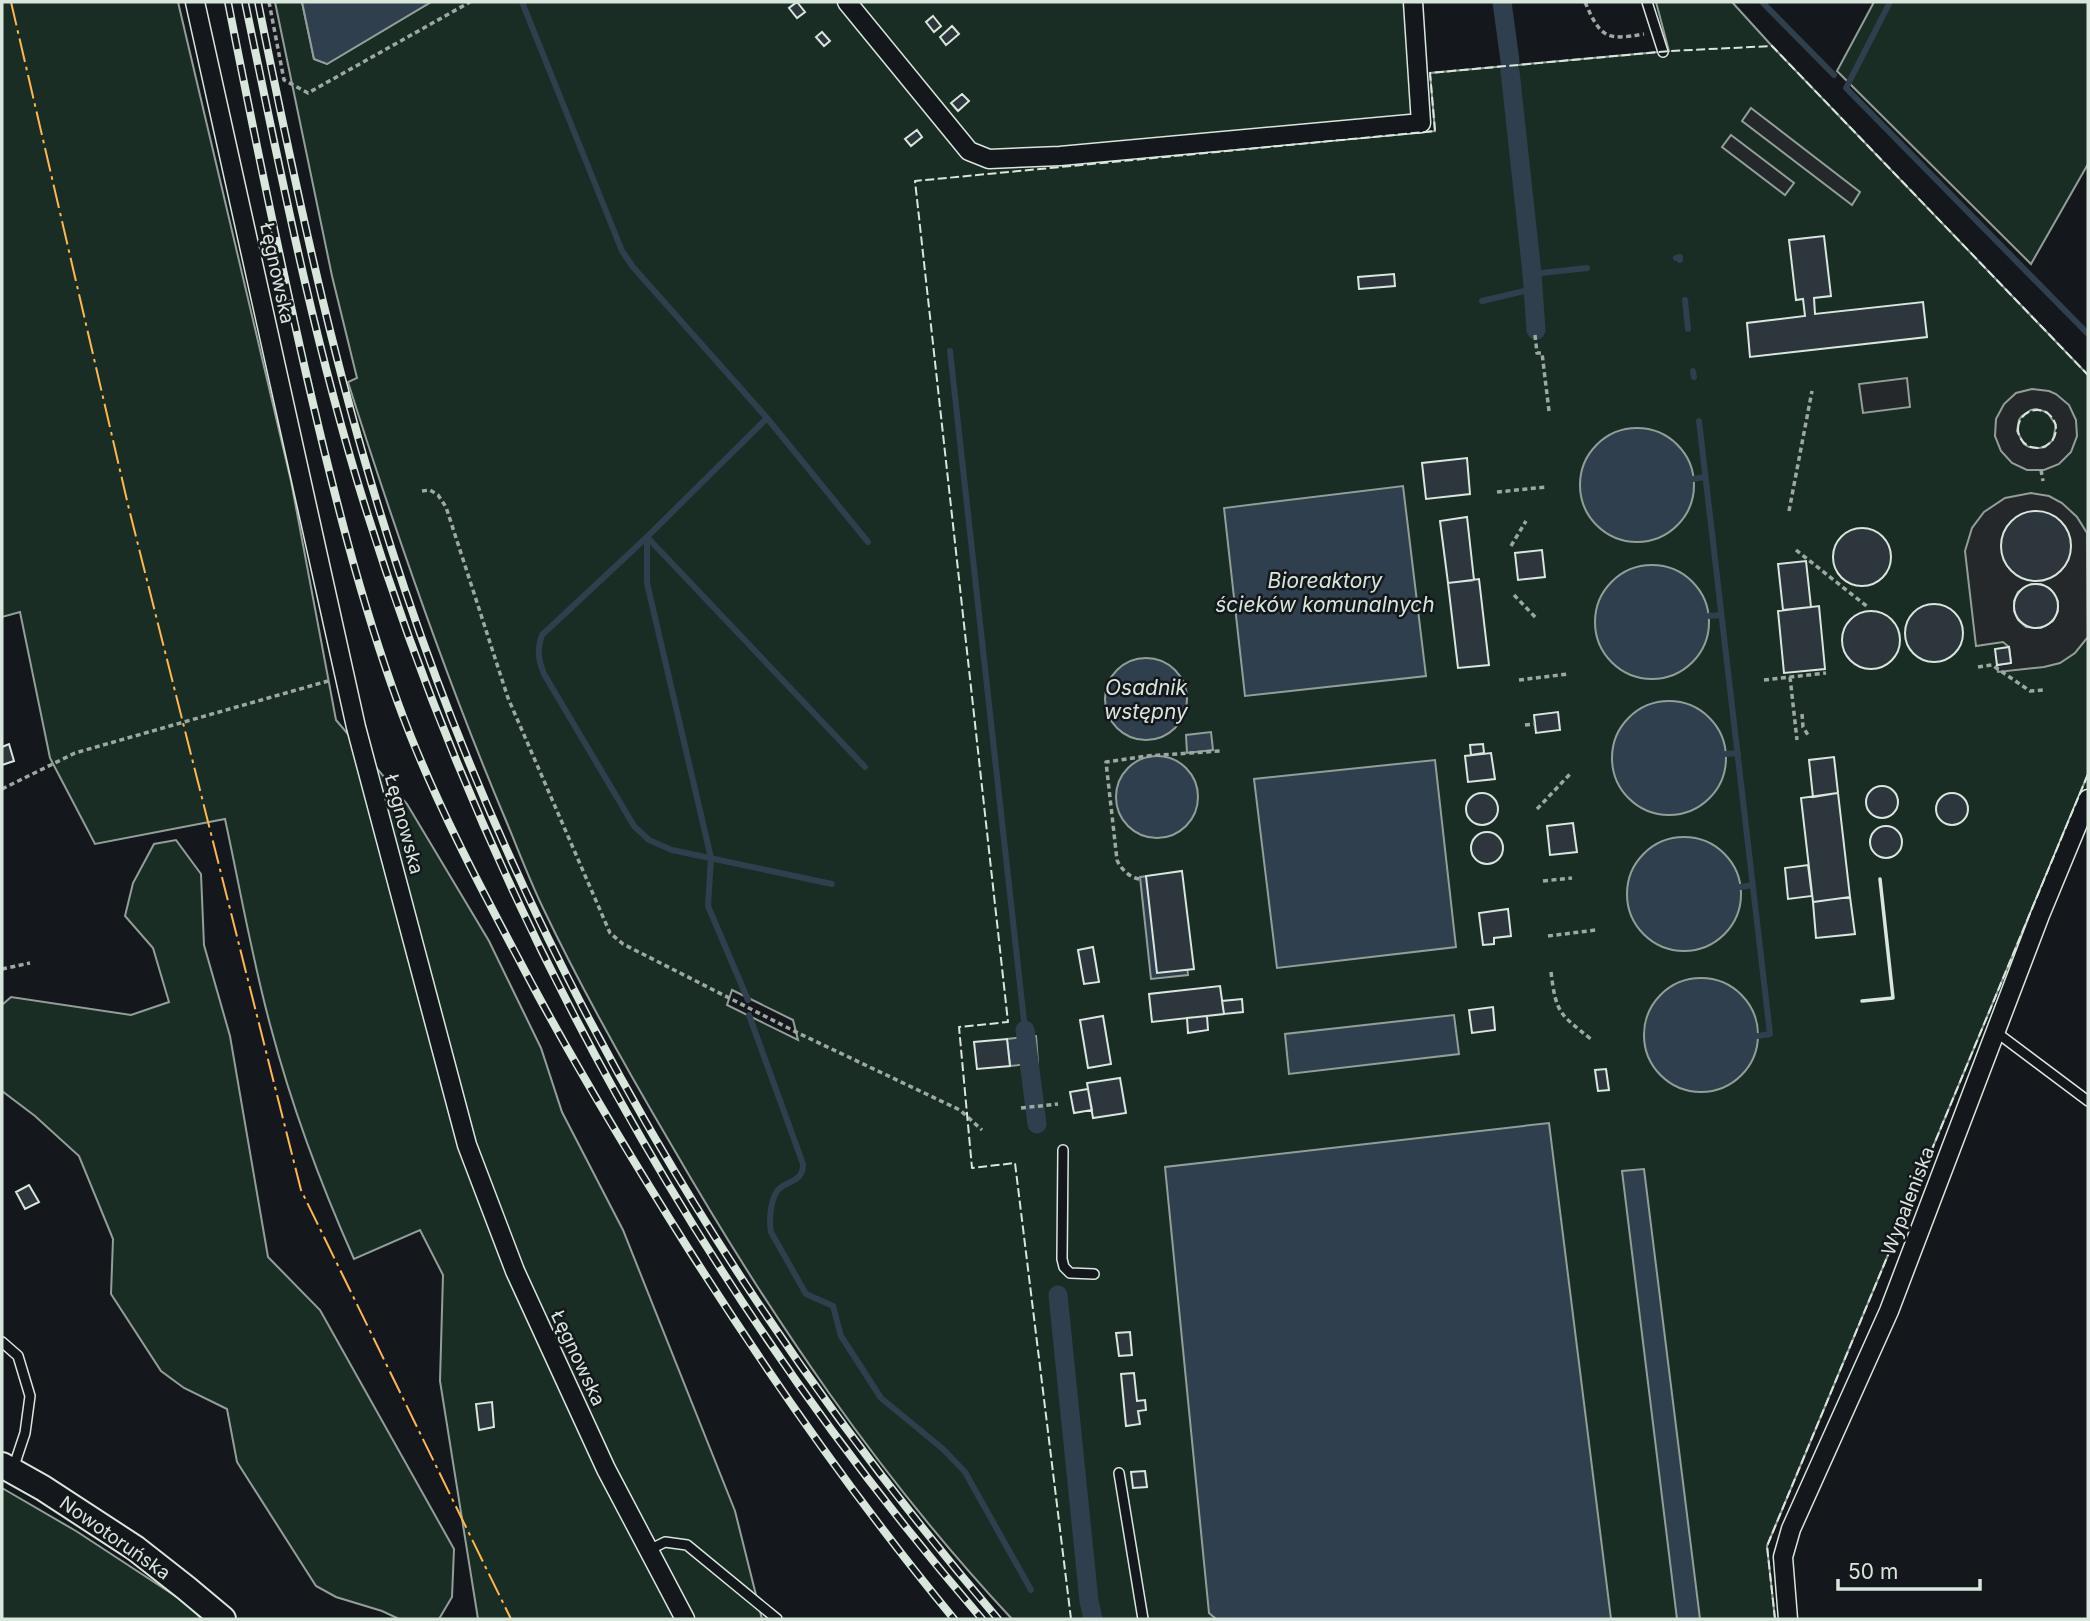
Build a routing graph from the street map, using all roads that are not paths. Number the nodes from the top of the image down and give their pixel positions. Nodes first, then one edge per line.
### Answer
1 (195, 2) edge
2 (847, 2) edge
3 (1413, 2) edge
4 (1647, 2) edge
5 (1663, 52) dead end
6 (2088, 799) edge
7 (1996, 1032) junction
8 (2088, 1101) edge
9 (1063, 1150) dead end
10 (1094, 1274) dead end
11 (2, 1342) edge
12 (7, 1468) edge
13 (1119, 1473) dead end
14 (649, 1550) junction
15 (223, 1619) edge
16 (685, 1619) edge
17 (777, 1619) edge
18 (1143, 1619) edge
19 (1788, 1619) edge

1 - 14 street, Łęgnowska
2 - 3 street
4 - 5 lane
6 - 7 street, Wypaleniska
7 - 8 lane
7 - 19 street, Wypaleniska
9 - 10 lane
11 - 12 lane
12 - 15 main road, Nowotoruńska
13 - 18 lane
14 - 16 street, Łęgnowska
14 - 17 lane

